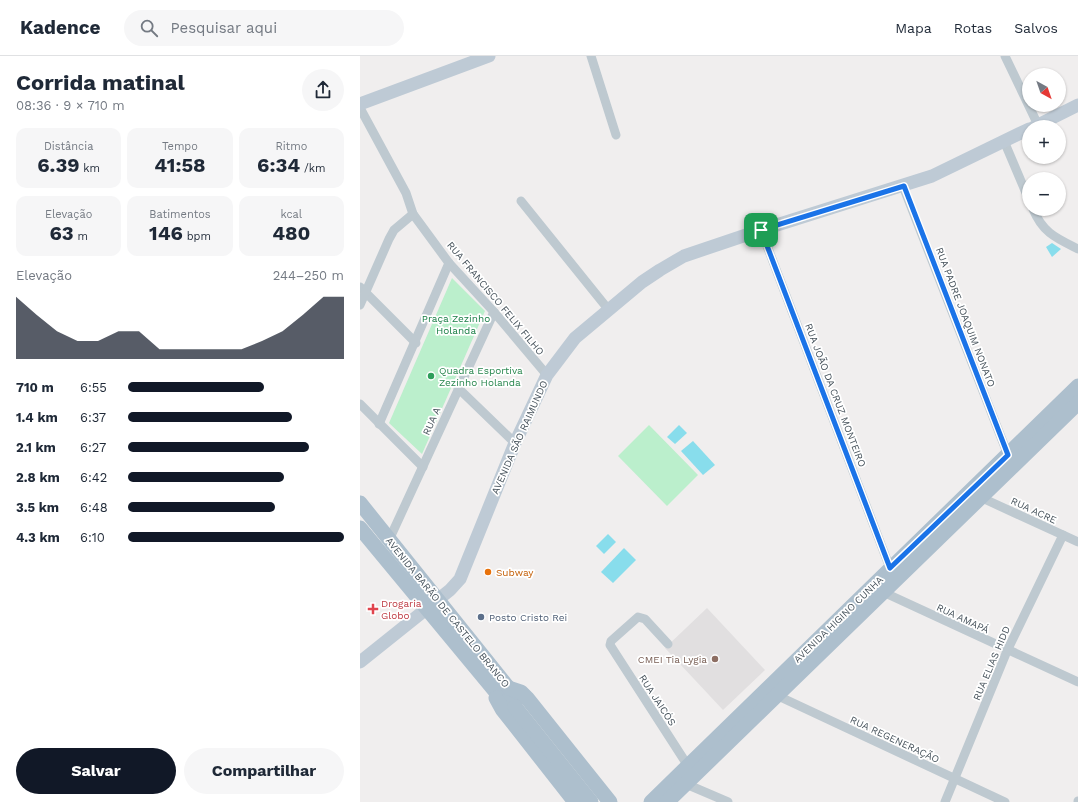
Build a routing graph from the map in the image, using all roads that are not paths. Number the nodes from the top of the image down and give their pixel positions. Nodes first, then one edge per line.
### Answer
1 (489, 56) edge
2 (591, 56) edge
3 (1004, 56) edge
4 (360, 104) edge
5 (1078, 105) edge
6 (360, 108) edge
7 (1031, 120) edge
8 (1048, 120) edge
9 (1022, 133) edge
10 (616, 135) dead end
11 (1004, 141) junction
12 (1022, 183) edge
13 (904, 186) junction
14 (521, 201) dead end
15 (413, 214) junction
16 (1036, 216) edge
17 (761, 230) junction
18 (1078, 249) edge
19 (449, 263) junction
20 (363, 290) edge
21 (360, 305) edge
22 (608, 309) junction
23 (494, 312) junction
24 (416, 343) junction
25 (547, 375) junction
26 (1078, 386) edge
27 (458, 388) junction
28 (1078, 403) edge
29 (360, 404) edge
30 (379, 424) junction
31 (515, 443) junction
32 (1008, 455) junction
33 (423, 467) junction
34 (980, 497) junction
35 (360, 503) edge
36 (360, 528) edge
37 (1063, 535) junction
38 (389, 540) junction
39 (1078, 542) edge
40 (890, 568) junction
41 (883, 592) junction
42 (438, 600) junction
43 (426, 608) junction
44 (668, 644) dead end
45 (1007, 651) junction
46 (360, 662) edge
47 (1078, 682) edge
48 (503, 691) junction
49 (776, 695) junction
50 (688, 766) junction
51 (954, 779) junction
52 (686, 784) junction
53 (575, 802) edge
54 (591, 802) edge
55 (610, 802) edge
56 (650, 802) edge
57 (667, 802) edge
58 (728, 802) edge
59 (945, 802) edge
60 (1005, 802) edge

1 - 4 street
2 - 10 street
3 - 7 street
5 - 8 street, AVENIDA SÃO RAIMUNDO
6 - 15 street, RUA FRANCISCO FELIX FILHO
9 - 11 street, AVENIDA SÃO RAIMUNDO
11 - 12 street
11 - 13 street, AVENIDA SÃO RAIMUNDO
13 - 17 street, AVENIDA SÃO RAIMUNDO
13 - 32 street, RUA PADRE JOAQUIM NONATO
14 - 22 street
15 - 19 street, RUA FRANCISCO FELIX FILHO
15 - 20 street
16 - 18 street
17 - 22 street, AVENIDA SÃO RAIMUNDO
17 - 40 street, RUA JOÃO DA CRUZ MONTEIRO
19 - 23 street, RUA FRANCISCO FELIX FILHO
19 - 24 street
20 - 21 street
20 - 24 street
22 - 25 street, AVENIDA SÃO RAIMUNDO
23 - 25 street, RUA FRANCISCO FELIX FILHO
23 - 27 street, RUA A
24 - 30 street
25 - 31 street, AVENIDA SÃO RAIMUNDO
26 - 32 main road, AVENIDA HIGINO CUNHA
27 - 31 street
27 - 33 street, RUA A
28 - 34 main road, AVENIDA HIGINO CUNHA
29 - 30 street
30 - 33 street
31 - 42 street, AVENIDA SÃO RAIMUNDO
32 - 40 main road, AVENIDA HIGINO CUNHA
33 - 38 street, RUA A
34 - 37 street, RUA ACRE
34 - 41 main road, AVENIDA HIGINO CUNHA
35 - 38 main road, AVENIDA BARÃO DE CASTELO BRANCO
36 - 43 main road, AVENIDA BARÃO DE CASTELO BRANCO
37 - 39 street, RUA ACRE
37 - 45 street, RUA ELIAS HIDD
38 - 42 main road, AVENIDA BARÃO DE CASTELO BRANCO
40 - 50 main road, AVENIDA HIGINO CUNHA
41 - 45 street, RUA AMAPÁ
41 - 49 main road, AVENIDA HIGINO CUNHA
42 - 43 street, AVENIDA SÃO RAIMUNDO
42 - 48 main road, AVENIDA BARÃO DE CASTELO BRANCO
43 - 46 street, AVENIDA SÃO RAIMUNDO
43 - 48 main road, AVENIDA BARÃO DE CASTELO BRANCO
44 - 50 street, RUA JAICÓS
45 - 47 street, RUA AMAPÁ
45 - 51 street, RUA ELIAS HIDD
48 - 53 main road
48 - 54 main road, AVENIDA BARÃO DE CASTELO BRANCO
48 - 55 main road
49 - 51 street, RUA REGENERAÇÃO
49 - 52 main road, AVENIDA HIGINO CUNHA
50 - 56 main road, AVENIDA HIGINO CUNHA
51 - 59 street, RUA ELIAS HIDD
51 - 60 street, RUA REGENERAÇÃO
52 - 57 main road, AVENIDA HIGINO CUNHA
52 - 58 street

